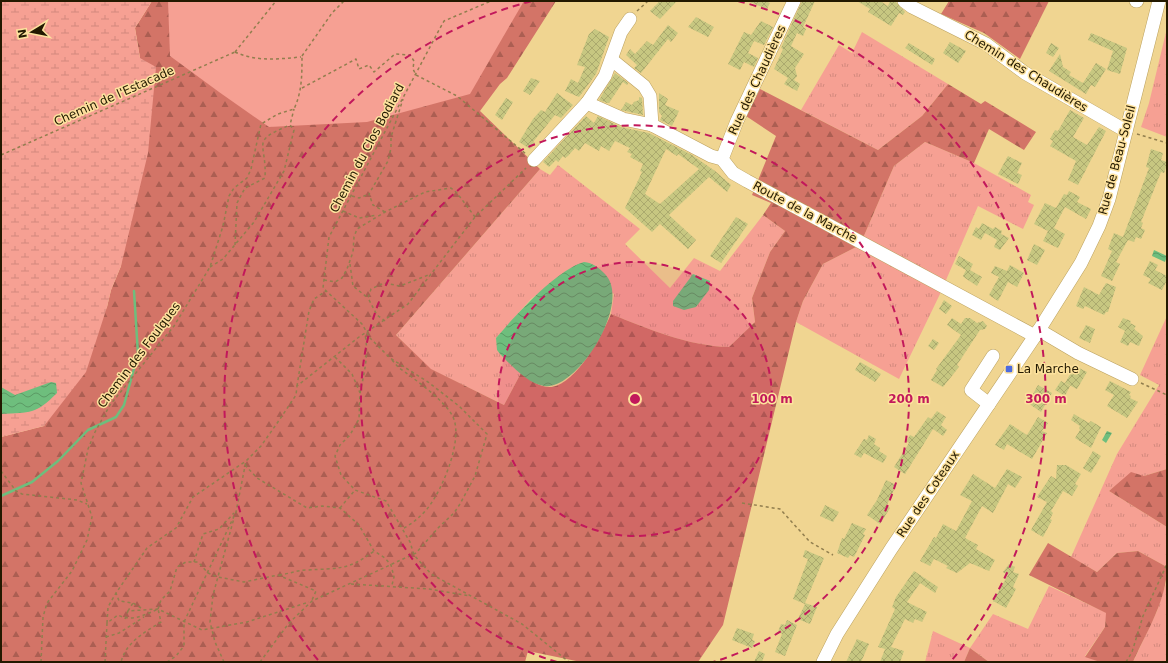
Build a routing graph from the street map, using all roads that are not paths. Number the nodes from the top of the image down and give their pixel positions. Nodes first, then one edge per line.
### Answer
1 (794, 1) edge
2 (904, 1) edge
3 (1159, 1) edge
4 (630, 19) road end
5 (612, 60) junction
6 (587, 103) junction
7 (652, 125) junction
8 (1126, 131) junction
9 (722, 159) junction
10 (534, 160) road end
11 (1037, 333) junction
12 (993, 356) dead end
13 (1132, 379) road end
14 (989, 404) junction
15 (823, 662) edge

1 - 9 street, Rue des Chaudières
2 - 8 street, Chemin des Chaudières
3 - 8 street, Rue de Beau-Soleil
4 - 5 street
5 - 6 street
5 - 7 street
6 - 7 street, Route de la Marche
6 - 10 street
7 - 9 street, Route de la Marche
8 - 11 street, Rue de Beau-Soleil
9 - 11 street, Route de la Marche
11 - 13 street, Route de la Marche
11 - 14 street, Rue des Coteaux
12 - 14 street
14 - 15 street, Rue des Coteaux

